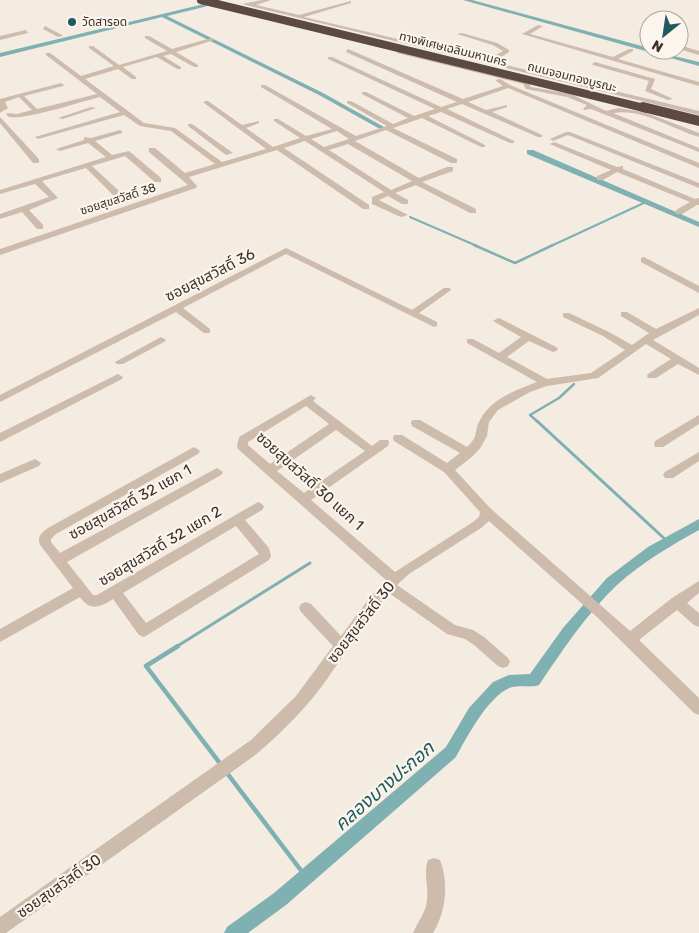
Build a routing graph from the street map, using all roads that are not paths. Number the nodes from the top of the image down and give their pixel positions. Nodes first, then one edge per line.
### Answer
1 (201, 0) edge
2 (206, 0) edge
3 (268, 0) edge
4 (214, 1) edge
5 (349, 2) dead end
6 (248, 7) junction
7 (299, 17) junction
8 (540, 26) dead end
9 (45, 28) dead end
10 (26, 32) dead end
11 (460, 34) dead end
12 (60, 36) dead end
13 (147, 37) dead end
14 (0, 38) edge
15 (211, 40) dead end
16 (354, 40) dead end
17 (91, 47) dead end
18 (631, 50) dead end
19 (172, 51) junction
20 (348, 51) dead end
21 (48, 54) dead end
22 (158, 55) junction
23 (500, 56) junction
24 (330, 58) dead end
25 (510, 58) dead end
26 (614, 59) junction
27 (489, 62) junction
28 (519, 63) dead end
29 (595, 64) dead end
30 (196, 66) dead end
31 (118, 67) junction
32 (179, 68) dead end
33 (673, 70) dead end
34 (506, 71) junction
35 (475, 73) dead end
36 (666, 74) junction
37 (80, 78) junction
38 (134, 78) dead end
39 (699, 84) edge
40 (61, 85) dead end
41 (263, 86) dead end
42 (508, 86) junction
43 (52, 88) junction
44 (58, 93) dead end
45 (364, 93) dead end
46 (103, 94) junction
47 (20, 96) junction
48 (63, 98) dead end
49 (206, 102) dead end
50 (349, 102) dead end
51 (464, 102) junction
52 (69, 103) junction
53 (505, 106) dead end
54 (592, 107) junction
55 (93, 108) dead end
56 (441, 109) junction
57 (685, 109) junction
58 (0, 111) edge
59 (37, 112) junction
60 (127, 112) junction
61 (486, 112) junction
62 (576, 113) junction
63 (606, 113) junction
64 (699, 113) edge
65 (9, 114) dead end
66 (423, 116) junction
67 (414, 119) junction
68 (0, 120) edge
69 (276, 120) dead end
70 (699, 120) edge
71 (258, 122) dead end
72 (190, 125) dead end
73 (73, 127) junction
74 (241, 127) junction
75 (387, 128) junction
76 (338, 129) junction
77 (120, 132) dead end
78 (81, 133) dead end
79 (204, 135) junction
80 (699, 135) edge
81 (540, 136) dead end
82 (38, 137) dead end
83 (89, 140) junction
84 (188, 140) junction
85 (305, 140) junction
86 (352, 140) junction
87 (512, 142) dead end
88 (483, 146) dead end
89 (60, 149) dead end
90 (276, 149) junction
91 (152, 150) dead end
92 (323, 150) junction
93 (699, 150) edge
94 (228, 153) dead end
95 (110, 157) junction
96 (635, 160) junction
97 (36, 161) dead end
98 (454, 161) dead end
99 (86, 164) junction
100 (221, 165) junction
101 (450, 168) dead end
102 (617, 170) junction
103 (690, 171) edge
104 (184, 176) junction
105 (600, 178) dead end
106 (36, 180) junction
107 (158, 180) dead end
108 (417, 181) junction
109 (699, 186) edge
110 (0, 192) edge
111 (389, 192) junction
112 (116, 193) dead end
113 (405, 202) dead end
114 (698, 202) edge
115 (366, 207) dead end
116 (24, 209) junction
117 (473, 211) dead end
118 (679, 212) dead end
119 (404, 215) dead end
120 (0, 217) edge
121 (40, 227) dead end
122 (0, 252) edge
123 (644, 260) dead end
124 (446, 290) dead end
125 (699, 290) edge
126 (177, 308) junction
127 (699, 311) edge
128 (413, 313) junction
129 (624, 314) dead end
130 (566, 316) dead end
131 (498, 321) dead end
132 (434, 324) dead end
133 (207, 330) dead end
134 (528, 337) junction
135 (651, 337) junction
136 (162, 340) dead end
137 (470, 341) dead end
138 (134, 342) junction
139 (553, 349) dead end
140 (632, 350) junction
141 (499, 358) junction
142 (678, 359) junction
143 (120, 362) dead end
144 (699, 372) edge
145 (652, 376) dead end
146 (118, 377) dead end
147 (546, 383) junction
148 (0, 399) edge
149 (699, 419) edge
150 (416, 423) dead end
151 (337, 424) junction
152 (0, 438) edge
153 (398, 438) dead end
154 (384, 443) dead end
155 (659, 444) dead end
156 (194, 451) dead end
157 (372, 451) junction
158 (469, 453) junction
159 (699, 456) edge
160 (35, 463) dead end
161 (270, 470) junction
162 (448, 470) junction
163 (217, 472) dead end
164 (670, 475) dead end
165 (0, 479) edge
166 (304, 499) junction
167 (258, 507) dead end
168 (486, 511) junction
169 (237, 520) junction
170 (59, 560) junction
171 (392, 583) junction
172 (699, 586) edge
173 (81, 590) junction
174 (115, 592) junction
175 (677, 602) junction
176 (306, 608) dead end
177 (699, 621) edge
178 (0, 636) edge
179 (628, 640) junction
180 (341, 645) junction
181 (502, 662) dead end
182 (699, 708) edge
183 (434, 866) dead end
184 (0, 927) edge
185 (422, 933) edge

1 - 70 highway, ทางพิเศษเฉลิมมหานคร, bridge
2 - 4 street, ถนนจอมทองบูรณะ, bridge
3 - 6 street
4 - 6 street, ถนนจอมทองบูรณะ
4 - 70 highway, ทางพิเศษเฉลิมมหานคร, bridge
5 - 7 street
6 - 7 street
6 - 34 street, ถนนจอมทองบูรณะ
7 - 27 street
8 - 26 street
9 - 12 street
10 - 14 street
11 - 23 street
13 - 19 street
15 - 19 street
16 - 34 street
17 - 31 street
18 - 26 street
19 - 22 street
19 - 30 street
20 - 51 street
21 - 37 street
22 - 31 street
22 - 32 street
23 - 25 street
23 - 27 street
24 - 56 street
26 - 36 street
27 - 34 street
28 - 34 street
29 - 57 street
31 - 37 street
31 - 38 street
33 - 36 street
34 - 54 street
34 - 57 street
34 - 70 street, ถนนจอมทองบูรณะ
35 - 42 street
36 - 39 street
37 - 46 street
40 - 43 street
41 - 76 street
42 - 51 street
42 - 62 street
43 - 44 street
43 - 47 street
45 - 67 street
46 - 52 street
46 - 60 street
47 - 58 street
47 - 59 street
48 - 52 street
49 - 74 street
50 - 75 street
51 - 56 street
51 - 61 street
52 - 59 street
53 - 61 street
54 - 62 street
54 - 63 street
55 - 73 street
56 - 66 street
56 - 87 street
57 - 64 street
59 - 65 street
60 - 73 street
60 - 84 street
61 - 81 street
62 - 103 street
63 - 80 street
63 - 93 street
66 - 67 street
66 - 88 street
67 - 75 street
68 - 97 street
69 - 85 street
71 - 74 street
72 - 79 street
73 - 82 street
74 - 90 street
75 - 86 street
75 - 98 street
76 - 85 street
76 - 86 street
77 - 83 street
78 - 83 street
79 - 84 street
79 - 94 street
83 - 89 street
83 - 95 street
84 - 100 street
85 - 90 street
85 - 92 street
86 - 92 street
86 - 108 street
90 - 100 street
90 - 115 street
91 - 104 street
92 - 111 street
95 - 99 street
95 - 107 street
96 - 102 street
96 - 102 street
96 - 103 street
99 - 106 street
99 - 112 street
100 - 104 street
101 - 108 street
102 - 105 street
102 - 114 street
103 - 109 street
104 - 122 street, ซอยสุขสวัสดิ์ 38
106 - 110 street
106 - 116 street
108 - 111 street
108 - 117 street
111 - 113 street
111 - 119 street
114 - 118 street
116 - 120 street
116 - 121 street
123 - 125 street
124 - 128 street
126 - 128 street, ซอยสุขสวัสดิ์ 36
126 - 133 street
126 - 138 street, ซอยสุขสวัสดิ์ 36
127 - 135 street
128 - 132 street, ซอยสุขสวัสดิ์ 36
129 - 135 street
130 - 140 street
131 - 134 street
134 - 139 street
134 - 141 street
135 - 140 street
135 - 142 street
136 - 138 street
137 - 141 street
138 - 143 street
138 - 148 street, ซอยสุขสวัสดิ์ 36
140 - 147 street
141 - 147 street
142 - 144 street
142 - 145 street
146 - 152 street
147 - 158 street
149 - 155 street
150 - 158 street
151 - 157 street
151 - 161 street
151 - 161 street, ซอยสุขสวัสดิ์ 30 แยก 1
153 - 162 street
154 - 157 street
156 - 170 street
157 - 166 street
158 - 162 street
159 - 164 street
160 - 165 street
161 - 166 street, ซอยสุขสวัสดิ์ 30 แยก 1
162 - 168 street
163 - 170 street, ซอยสุขสวัสดิ์ 32 แยก 1
166 - 171 street, ซอยสุขสวัสดิ์ 30 แยก 1
167 - 169 street, ซอยสุขสวัสดิ์ 32 แยก 2
168 - 171 street, ซอยสุขสวัสดิ์ 30
168 - 179 street
169 - 174 street, ซอยสุขสวัสดิ์ 32 แยก 2
169 - 174 street
170 - 173 street
171 - 180 street, ซอยสุขสวัสดิ์ 30
171 - 181 street, ซอยสุขสวัสดิ์ 30 แยก 1
172 - 175 street
173 - 174 street, ซอยสุขสวัสดิ์ 32 แยก 2
173 - 178 street
175 - 177 street
175 - 179 street
176 - 180 street
179 - 182 street
180 - 184 street, ซอยสุขสวัสดิ์ 30
183 - 185 street

